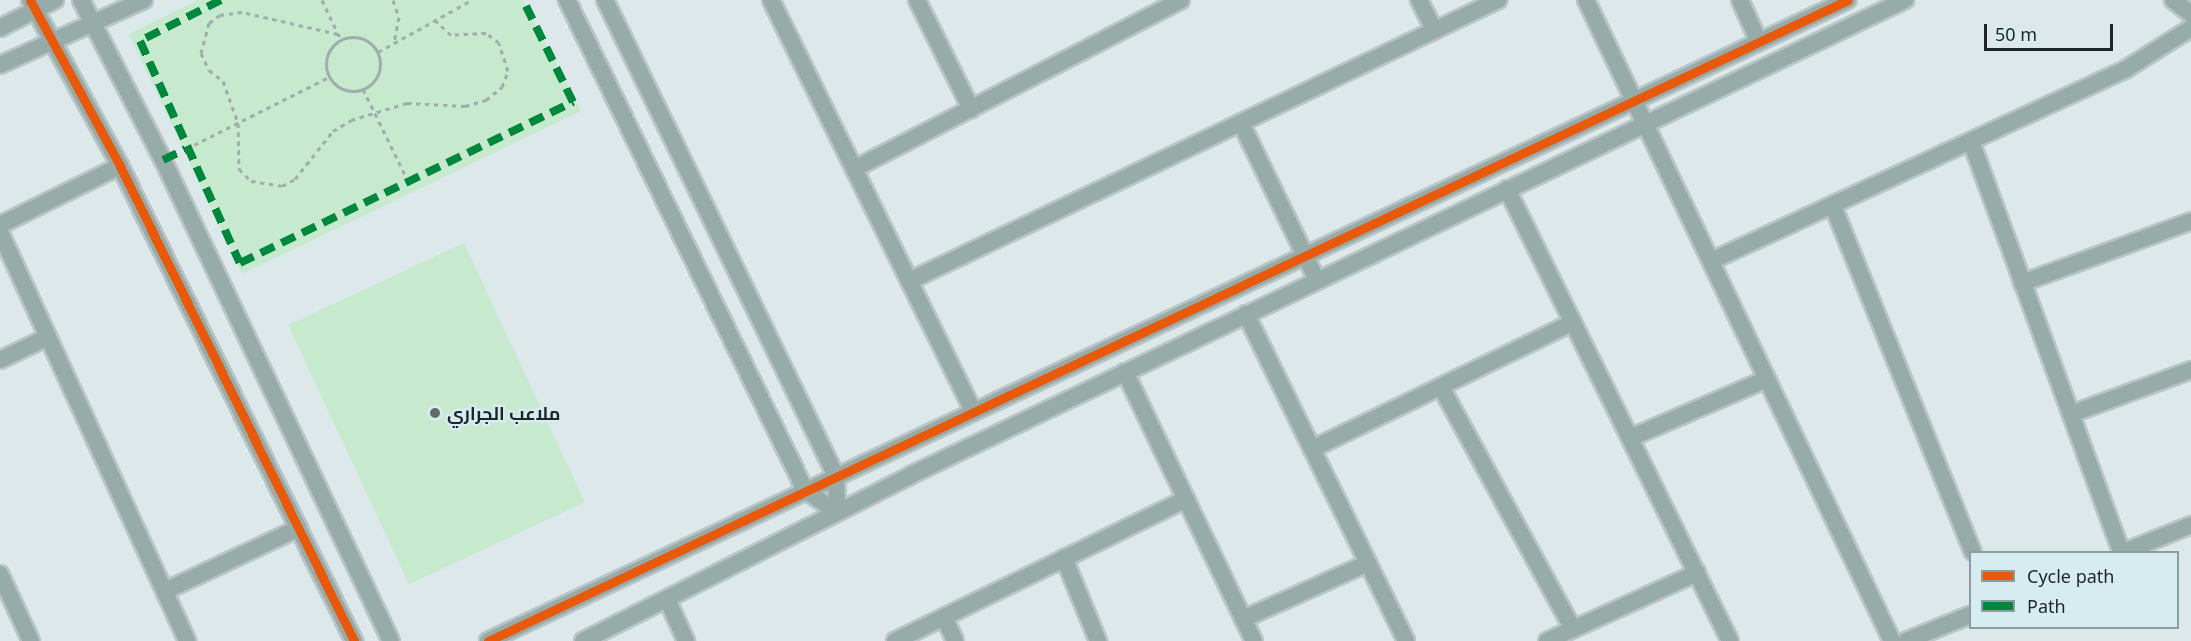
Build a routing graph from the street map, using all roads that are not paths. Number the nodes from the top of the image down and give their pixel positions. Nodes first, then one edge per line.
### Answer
1 (55, 0) edge
2 (81, 0) edge
3 (144, 0) edge
4 (567, 0) edge
5 (605, 0) edge
6 (771, 0) edge
7 (917, 0) edge
8 (1181, 0) edge
9 (1419, 0) edge
10 (1498, 0) edge
11 (1586, 0) edge
12 (1740, 0) edge
13 (1848, 0) edge
14 (1905, 0) edge
15 (2173, 0) edge
16 (33, 5) edge
17 (2191, 14) edge
18 (93, 23) junction
19 (0, 28) edge
20 (2191, 28) edge
21 (1434, 30) junction
22 (53, 41) junction
23 (1759, 42) junction
24 (0, 64) edge
25 (1635, 98) junction
26 (971, 109) junction
27 (1241, 123) junction
28 (1645, 123) junction
29 (1972, 144) junction
30 (120, 166) junction
31 (854, 169) junction
32 (1507, 189) junction
33 (1833, 206) junction
34 (2191, 221) edge
35 (0, 225) edge
36 (0, 232) edge
37 (1304, 254) junction
38 (1711, 261) junction
39 (1317, 280) junction
40 (909, 281) junction
41 (2022, 282) junction
42 (1246, 314) junction
43 (1573, 322) junction
44 (48, 337) junction
45 (0, 360) edge
46 (2191, 370) edge
47 (1125, 372) junction
48 (1767, 379) junction
49 (1441, 387) junction
50 (973, 411) junction
51 (2071, 414) junction
52 (1630, 438) junction
53 (1312, 449) junction
54 (836, 476) junction
55 (805, 490) junction
56 (1186, 498) junction
57 (837, 512) junction
58 (2191, 525) edge
59 (299, 528) junction
60 (1973, 551) edge
61 (2123, 551) edge
62 (2126, 551) edge
63 (1064, 558) junction
64 (1368, 563) junction
65 (1696, 573) junction
66 (0, 574) edge
67 (165, 591) junction
68 (667, 599) junction
69 (1969, 616) edge
70 (944, 617) junction
71 (1244, 619) junction
72 (1573, 629) junction
73 (31, 641) edge
74 (187, 641) edge
75 (354, 641) edge
76 (391, 641) edge
77 (488, 641) edge
78 (583, 641) edge
79 (686, 641) edge
80 (895, 641) edge
81 (955, 641) edge
82 (1098, 641) edge
83 (1254, 641) edge
84 (1407, 641) edge
85 (1547, 641) edge
86 (1730, 641) edge
87 (1892, 641) edge
88 (1906, 641) edge

1 - 16 street
2 - 18 street
3 - 18 street
4 - 55 street
5 - 54 street
6 - 31 street
7 - 26 street
8 - 26 street
9 - 21 street
10 - 21 street
11 - 25 street
12 - 23 street
13 - 23 street
14 - 28 street
15 - 17 street
16 - 19 street
16 - 22 street
18 - 22 street
18 - 76 street
20 - 29 street
21 - 27 street
22 - 24 street
22 - 30 street
23 - 25 street
25 - 28 street
25 - 37 street
26 - 31 street
27 - 37 street
27 - 40 street
28 - 32 street
28 - 38 street
29 - 33 street
29 - 41 street
30 - 35 street
30 - 59 street
31 - 40 street
32 - 39 street
32 - 43 street
33 - 38 street
33 - 60 street
34 - 41 street
36 - 44 street
37 - 39 street
37 - 50 street
38 - 48 street
39 - 42 street
40 - 50 street
41 - 51 street
42 - 47 street
42 - 53 street
43 - 49 street
43 - 52 street
44 - 45 street
44 - 67 street
46 - 51 street
47 - 56 street
47 - 57 street
48 - 52 street
48 - 87 street
49 - 53 street
49 - 72 street
50 - 54 street
51 - 61 street
52 - 65 street
53 - 64 street
54 - 55 street
54 - 57 street
55 - 57 street
55 - 77 street
56 - 63 street
56 - 71 street
57 - 68 street
58 - 62 street
59 - 67 street
59 - 75 street
63 - 70 street
63 - 82 street
64 - 71 street
64 - 84 street
65 - 72 street
65 - 86 street
66 - 73 street
67 - 74 street
68 - 78 street
68 - 79 street
69 - 88 street
70 - 80 street
70 - 81 street
71 - 83 street
72 - 85 street

